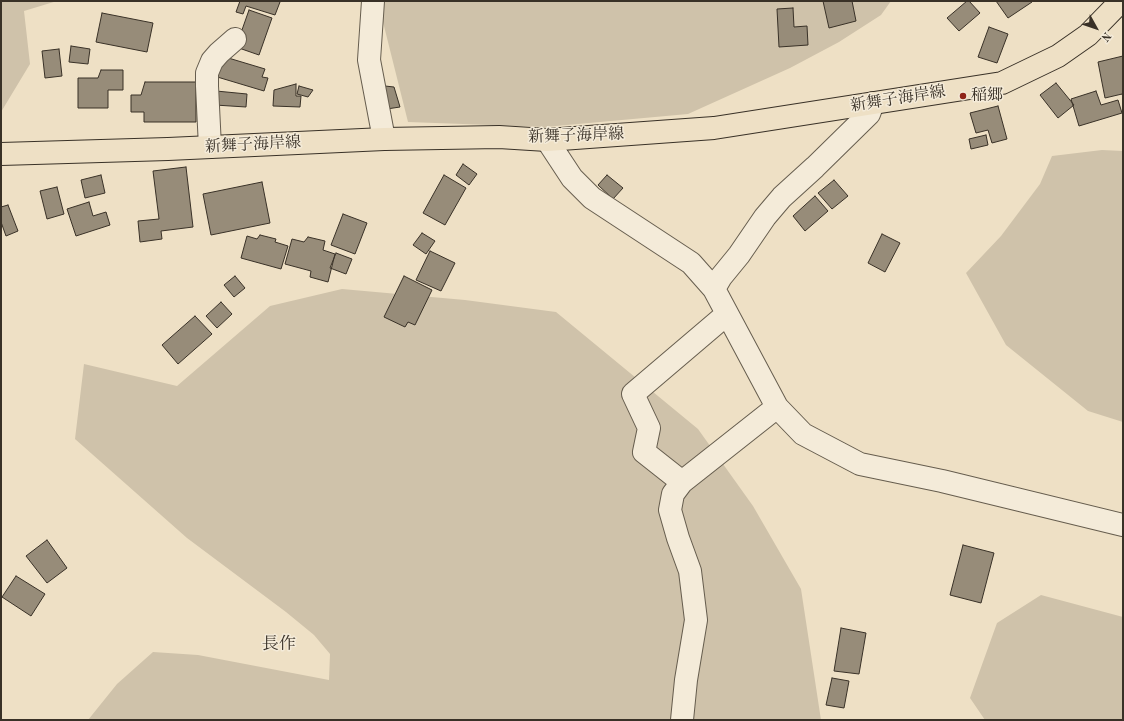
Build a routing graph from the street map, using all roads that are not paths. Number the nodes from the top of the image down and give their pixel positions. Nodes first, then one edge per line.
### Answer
1 (374, 1) edge
2 (1121, 1) edge
3 (235, 40) dead end
4 (873, 103) junction
5 (384, 139) junction
6 (547, 140) junction
7 (210, 147) junction
8 (1, 154) edge
9 (714, 290) junction
10 (727, 314) junction
11 (777, 407) junction
12 (682, 482) junction
13 (1123, 525) edge
14 (682, 720) edge

1 - 5 street
2 - 4 main road, 新舞子海岸線
3 - 7 street
4 - 6 main road, 新舞子海岸線
4 - 9 street
5 - 6 main road, 新舞子海岸線
5 - 7 main road, 新舞子海岸線
6 - 9 street
7 - 8 main road, 新舞子海岸線
9 - 10 street
10 - 11 street
10 - 12 street
11 - 12 street
11 - 13 street
12 - 14 street

